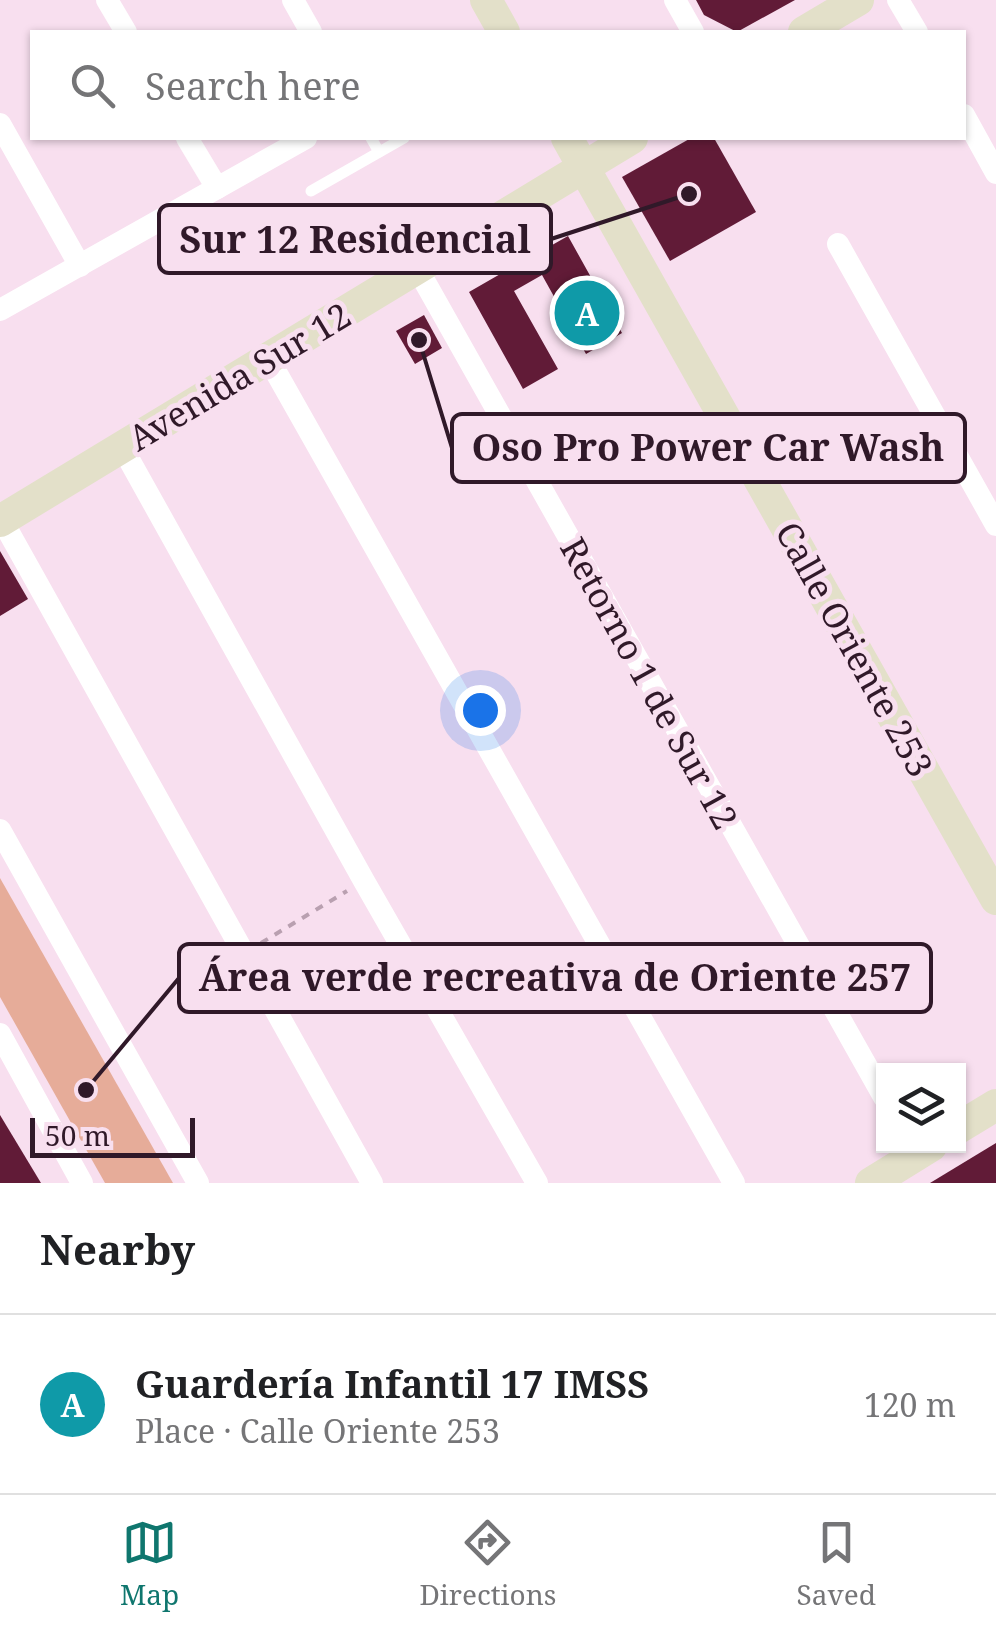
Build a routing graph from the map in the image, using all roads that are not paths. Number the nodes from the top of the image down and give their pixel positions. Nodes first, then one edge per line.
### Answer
1 (107, 0) edge
2 (293, 0) edge
3 (675, 0) edge
4 (898, 0) edge
5 (854, 1) edge
6 (125, 30) edge
7 (311, 30) edge
8 (693, 30) edge
9 (807, 30) edge
10 (916, 30) edge
11 (966, 119) edge
12 (0, 124) edge
13 (189, 140) edge
14 (302, 140) edge
15 (372, 140) edge
16 (401, 140) edge
17 (568, 140) edge
18 (629, 140) edge
19 (380, 152) junction
20 (584, 166) junction
21 (996, 173) edge
22 (217, 188) junction
23 (311, 191) dead end
24 (838, 244) dead end
25 (80, 266) junction
26 (417, 268) junction
27 (0, 310) edge
28 (268, 358) junction
29 (122, 447) junction
30 (1, 520) edge
31 (996, 525) edge
32 (0, 830) edge
33 (996, 899) edge
34 (0, 1034) edge
35 (876, 1084) edge
36 (996, 1105) edge
37 (966, 1123) edge
38 (913, 1153) edge
39 (82, 1183) edge
40 (198, 1183) edge
41 (372, 1183) edge
42 (537, 1183) edge
43 (734, 1183) edge
44 (872, 1183) edge

1 - 6 street
2 - 7 street
3 - 8 street
4 - 10 street
5 - 9 street
11 - 21 street
12 - 25 street
13 - 22 street
14 - 22 street
15 - 19 lane
16 - 19 lane
17 - 20 street, Calle Oriente 253
18 - 20 street, Avenida Sur 12
19 - 23 lane
20 - 26 street, Avenida Sur 12
20 - 33 street, Calle Oriente 253
22 - 25 street
24 - 31 street
25 - 27 street
26 - 28 street, Avenida Sur 12
26 - 35 street, Retorno 1 de Sur 12
28 - 29 street, Avenida Sur 12
28 - 43 street
29 - 30 street, Avenida Sur 12
29 - 42 street
30 - 41 street
32 - 40 street
34 - 39 street
36 - 37 street
38 - 44 street

